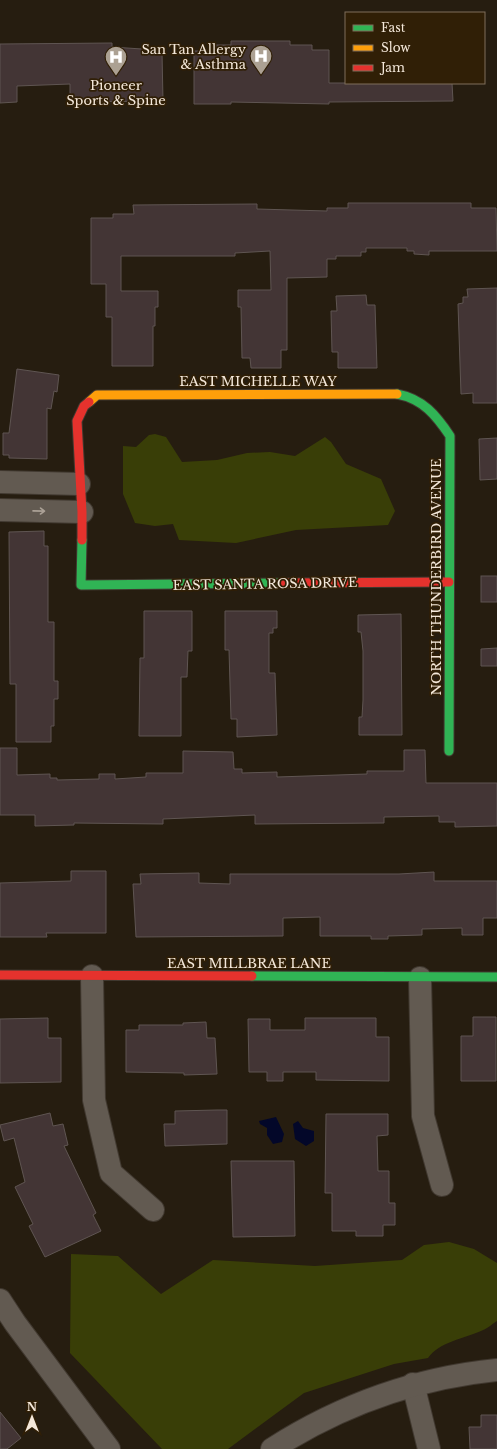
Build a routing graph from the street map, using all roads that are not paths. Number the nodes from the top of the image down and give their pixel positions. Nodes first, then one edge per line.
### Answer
1 (432, 409) joint
2 (0, 482) edge
3 (79, 484) junction
4 (0, 510) edge
5 (82, 512) junction
6 (449, 582) junction
7 (449, 752) dead end
8 (0, 975) edge
9 (92, 976) junction
10 (497, 977) edge
11 (420, 978) junction
12 (442, 1185) dead end
13 (153, 1210) dead end
14 (0, 1300) edge
15 (7, 1328) edge
16 (497, 1370) edge
17 (413, 1384) junction
18 (109, 1449) edge
19 (272, 1449) edge
20 (429, 1449) edge

1 - 3 street, EAST MICHELLE WAY
1 - 6 street, NORTH THUNDERBIRD AVENUE
2 - 3 street
3 - 5 street
4 -> 5 street
5 - 6 street, EAST SANTA ROSA DRIVE
6 - 7 street, NORTH THUNDERBIRD AVENUE
8 - 9 street, EAST MILLBRAE LANE
9 - 11 street, EAST MILLBRAE LANE
9 - 13 street
10 - 11 street, EAST MILLBRAE LANE
11 - 12 street
14 - 15 street
15 - 18 street
16 - 17 street
17 - 19 street
17 - 20 street

